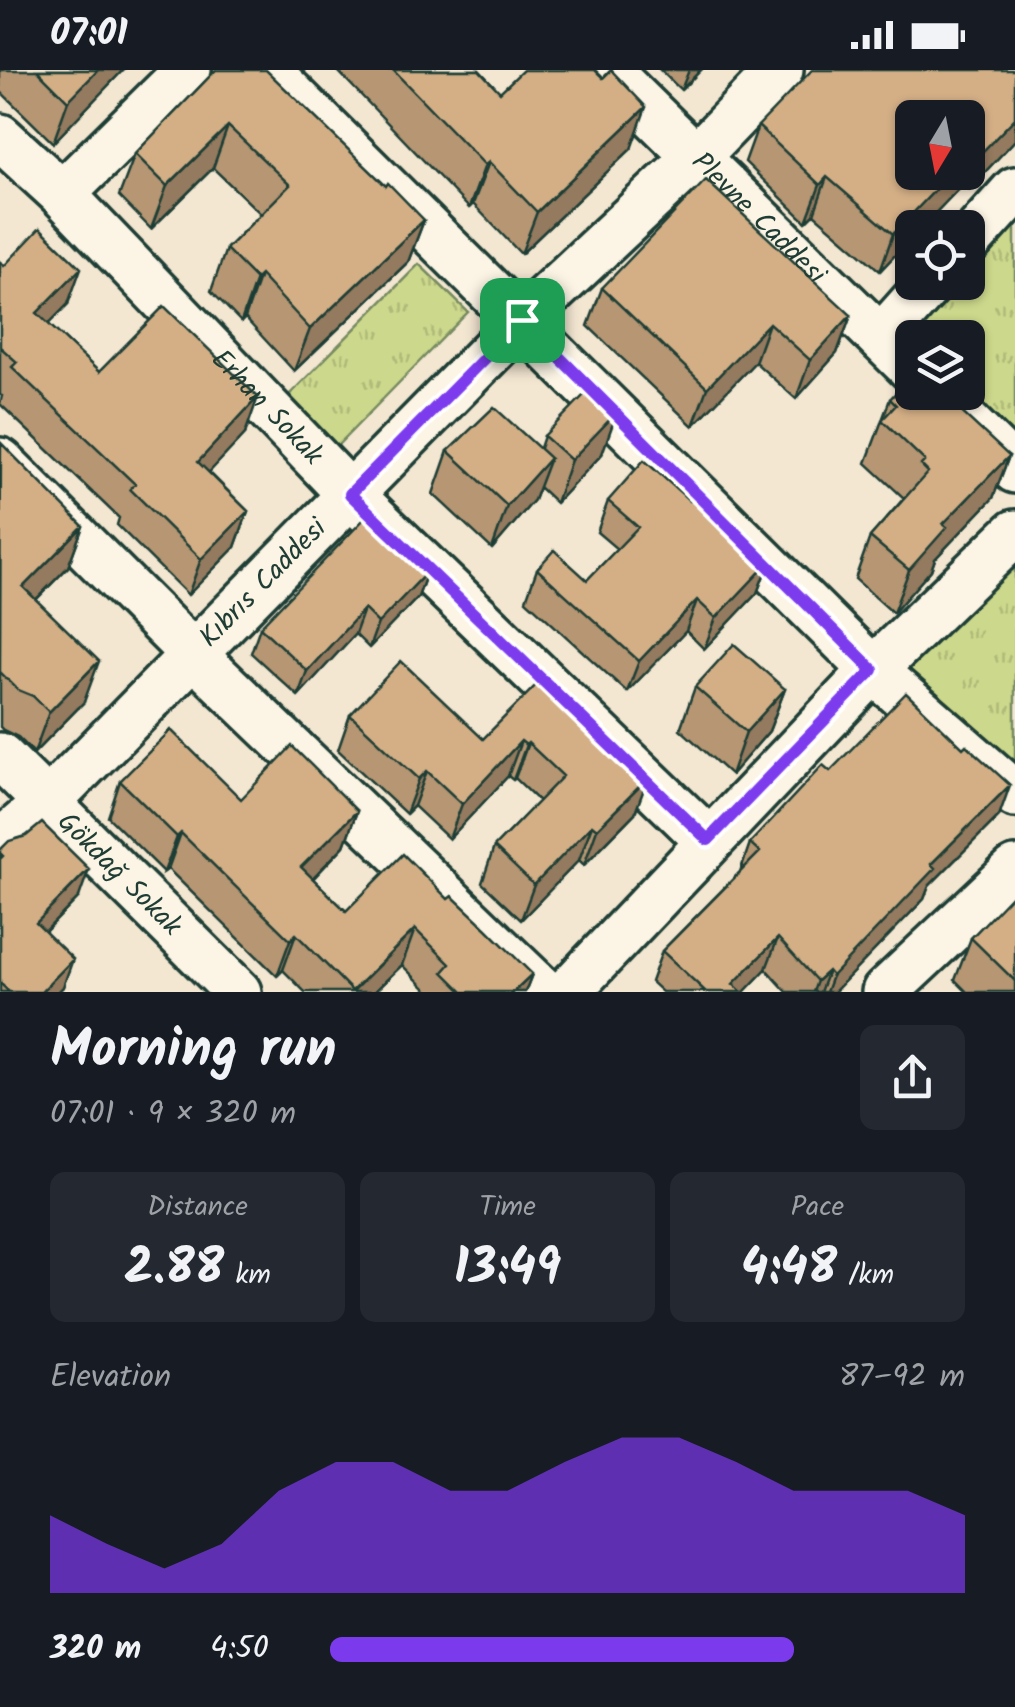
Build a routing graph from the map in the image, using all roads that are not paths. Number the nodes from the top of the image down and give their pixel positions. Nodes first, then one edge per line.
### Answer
1 (188, 70) edge
2 (267, 70) edge
3 (606, 70) edge
4 (780, 70) edge
5 (0, 137) edge
6 (697, 156) junction
7 (1015, 190) edge
8 (62, 194) junction
9 (985, 223) edge
10 (522, 320) junction
11 (895, 352) edge
12 (954, 410) edge
13 (0, 461) edge
14 (1015, 470) edge
15 (350, 494) junction
16 (1015, 532) edge
17 (192, 653) junction
18 (873, 670) junction
19 (0, 756) edge
20 (1015, 794) edge
21 (48, 802) junction
22 (708, 840) junction
23 (0, 843) edge
24 (1015, 870) edge
25 (887, 991) edge
26 (238, 992) edge
27 (544, 992) edge
28 (566, 992) edge

1 - 8 street
2 - 10 street
3 - 6 street, Plevne Caddesi
4 - 6 street, Kıbrıs Caddesi
5 - 8 street, Erhan Sokak
6 - 10 street, Kıbrıs Caddesi
6 - 11 street, Plevne Caddesi
7 - 9 street
8 - 15 street, Erhan Sokak
10 - 15 street, Kıbrıs Caddesi
10 - 18 street
12 - 14 street
13 - 17 street
15 - 17 street, Kıbrıs Caddesi
15 - 22 street, Erhan Sokak
16 - 18 street
17 - 21 street, Kıbrıs Caddesi
17 - 27 street
18 - 20 street
18 - 22 street
19 - 21 street, Gökdağ Sokak
21 - 23 street, Kıbrıs Caddesi
21 - 26 street, Gökdağ Sokak
22 - 28 street
24 - 25 street

